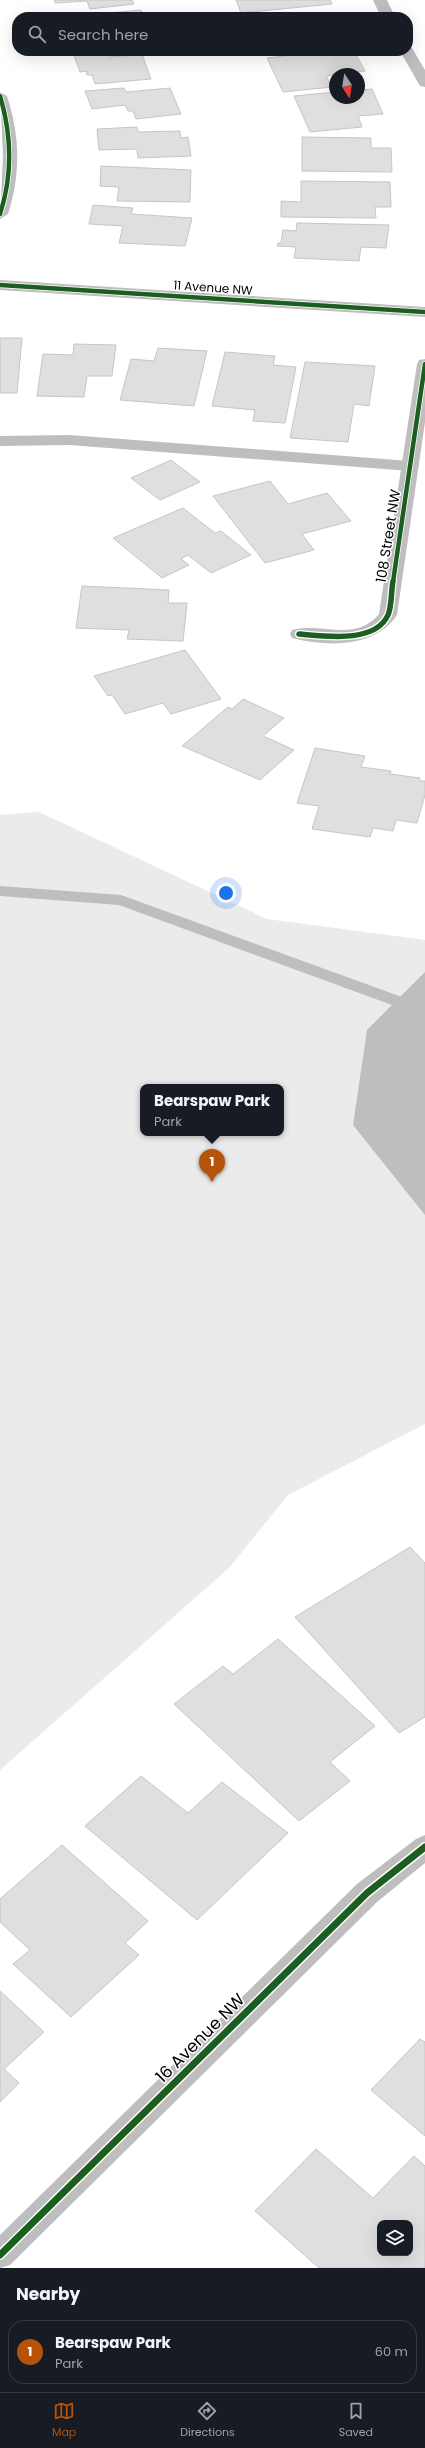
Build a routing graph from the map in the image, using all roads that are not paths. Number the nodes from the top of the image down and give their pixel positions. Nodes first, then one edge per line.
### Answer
1 (380, 0) edge
2 (386, 12) edge
3 (410, 56) edge
4 (425, 83) edge
5 (0, 96) edge
6 (6, 145) edge
7 (0, 214) edge
8 (0, 285) edge
9 (425, 312) edge
10 (425, 364) edge
11 (0, 441) edge
12 (410, 466) junction
13 (299, 634) dead end
14 (425, 1847) edge
15 (0, 2255) edge

1 - 2 street
3 - 4 street
5 - 6 street
6 - 7 street
8 - 9 street, 11 Avenue NW
10 - 12 street, 108 Street NW
11 - 12 street
12 - 13 street, 108 Street NW
14 - 15 street, 16 Avenue NW

